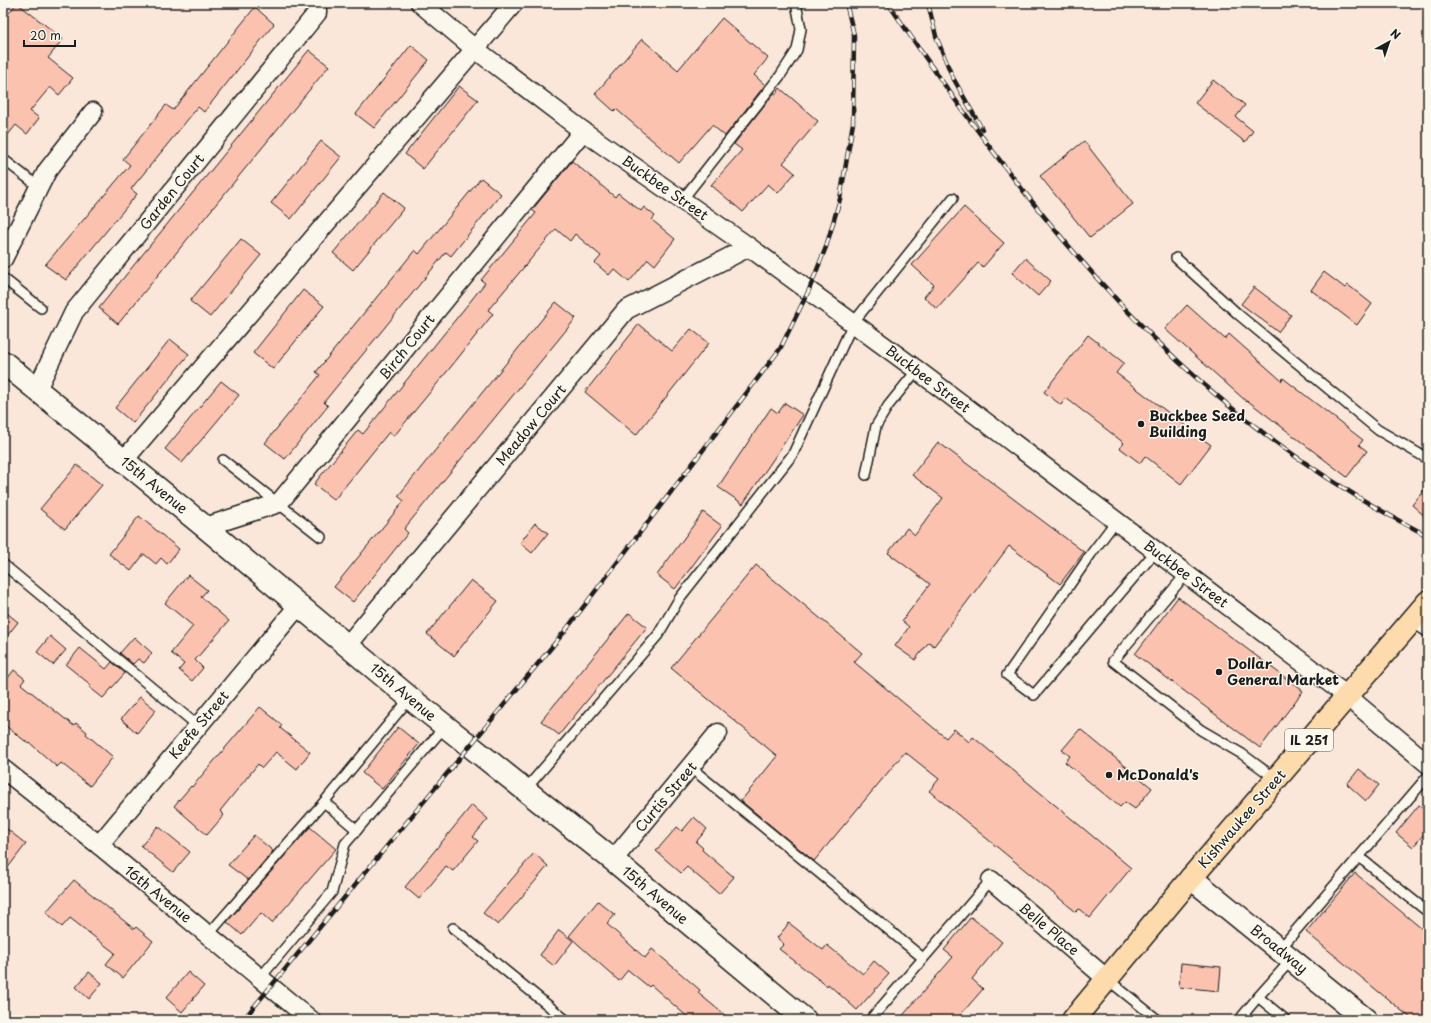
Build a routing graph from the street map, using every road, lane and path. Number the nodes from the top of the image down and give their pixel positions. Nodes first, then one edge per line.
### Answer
1 (317, 3) edge
2 (420, 3) edge
3 (514, 3) edge
4 (796, 3) edge
5 (475, 49) junction
6 (93, 112) dead end
7 (583, 131) junction
8 (3, 159) edge
9 (39, 187) junction
10 (953, 198) dead end
11 (682, 200) junction
12 (8, 235) edge
13 (749, 247) junction
14 (1176, 258) dead end
15 (3, 259) edge
16 (3, 278) edge
17 (40, 308) dead end
18 (853, 323) junction
19 (3, 362) edge
20 (917, 370) junction
21 (37, 389) junction
22 (1428, 459) edge
23 (124, 460) junction
24 (223, 460) dead end
25 (866, 475) dead end
26 (278, 503) junction
27 (1116, 521) junction
28 (205, 527) junction
29 (321, 537) dead end
30 (1156, 551) junction
31 (3, 564) edge
32 (1186, 574) junction
33 (299, 605) junction
34 (1424, 616) edge
35 (347, 646) junction
36 (1347, 696) junction
37 (410, 698) junction
38 (198, 726) junction
39 (444, 726) junction
40 (718, 733) dead end
41 (1428, 764) edge
42 (690, 767) junction
43 (3, 769) edge
44 (1428, 776) edge
45 (1276, 779) junction
46 (524, 790) junction
47 (324, 802) junction
48 (357, 830) junction
49 (98, 845) junction
50 (1359, 857) junction
51 (613, 860) junction
52 (1191, 878) junction
53 (991, 880) joint
54 (1428, 912) edge
55 (453, 928) dead end
56 (208, 935) junction
57 (1285, 955) junction
58 (923, 958) junction
59 (260, 978) junction
60 (1107, 979) junction
61 (1258, 997) junction
62 (311, 1020) edge
63 (566, 1020) edge
64 (805, 1020) edge
65 (870, 1020) edge
66 (1073, 1020) edge
67 (1158, 1020) edge
68 (1239, 1020) edge
69 (1286, 1020) edge
70 (1366, 1020) edge

1 - 21 street, Garden Court
2 - 5 street, Buckbee Street
3 - 5 street
4 - 11 lane
5 - 7 street, Buckbee Street
5 - 23 street
6 - 9 street
7 - 11 street, Buckbee Street
7 - 26 street, Birch Court
8 - 9 lane
9 - 12 street
10 - 18 lane
11 - 13 street, Buckbee Street
12 - 15 street
13 - 18 street, Buckbee Street
13 - 35 street, Meadow Court
14 - 22 lane
16 - 17 lane
18 - 20 street, Buckbee Street
18 - 46 lane
19 - 21 main road, 15th Avenue
20 - 25 lane
20 - 27 street, Buckbee Street
21 - 23 main road, 15th Avenue
23 - 28 main road, 15th Avenue
24 - 26 lane
26 - 28 street
26 - 29 lane
27 - 30 street, Buckbee Street
27 - 30 lane
28 - 33 main road, 15th Avenue
30 - 32 street, Buckbee Street
31 - 38 lane
32 - 36 street, Buckbee Street
32 - 45 lane
33 - 35 main road, 15th Avenue
33 - 38 street, Keefe Street
34 - 36 main road, Kishwaukee Street / IL 251
35 - 37 main road, 15th Avenue
36 - 41 street, Buckbee Street
36 - 45 main road, Kishwaukee Street / IL 251
37 - 39 main road, 15th Avenue
37 - 47 lane
38 - 49 street, Keefe Street
39 - 46 main road, 15th Avenue
39 - 48 lane
40 - 42 street, Curtis Street
42 - 51 street, Curtis Street
42 - 58 lane
43 - 49 street, 16th Avenue
44 - 50 lane
45 - 52 main road, Kishwaukee Street / IL 251
46 - 51 main road, 15th Avenue
47 - 48 lane
47 - 56 lane
48 - 59 lane
49 - 56 street, 16th Avenue
50 - 54 lane
50 - 57 lane
51 - 64 main road, 15th Avenue
52 - 57 main road, Broadway
52 - 60 main road, Kishwaukee Street / IL 251
53 - 58 lane
53 - 60 street, Belle Place
55 - 63 lane
56 - 59 street, 16th Avenue
57 - 61 lane
57 - 70 main road, Broadway
58 - 65 lane
59 - 62 street, 16th Avenue
60 - 66 main road, Kishwaukee Street / IL 251
60 - 67 lane
61 - 68 lane
61 - 69 lane

